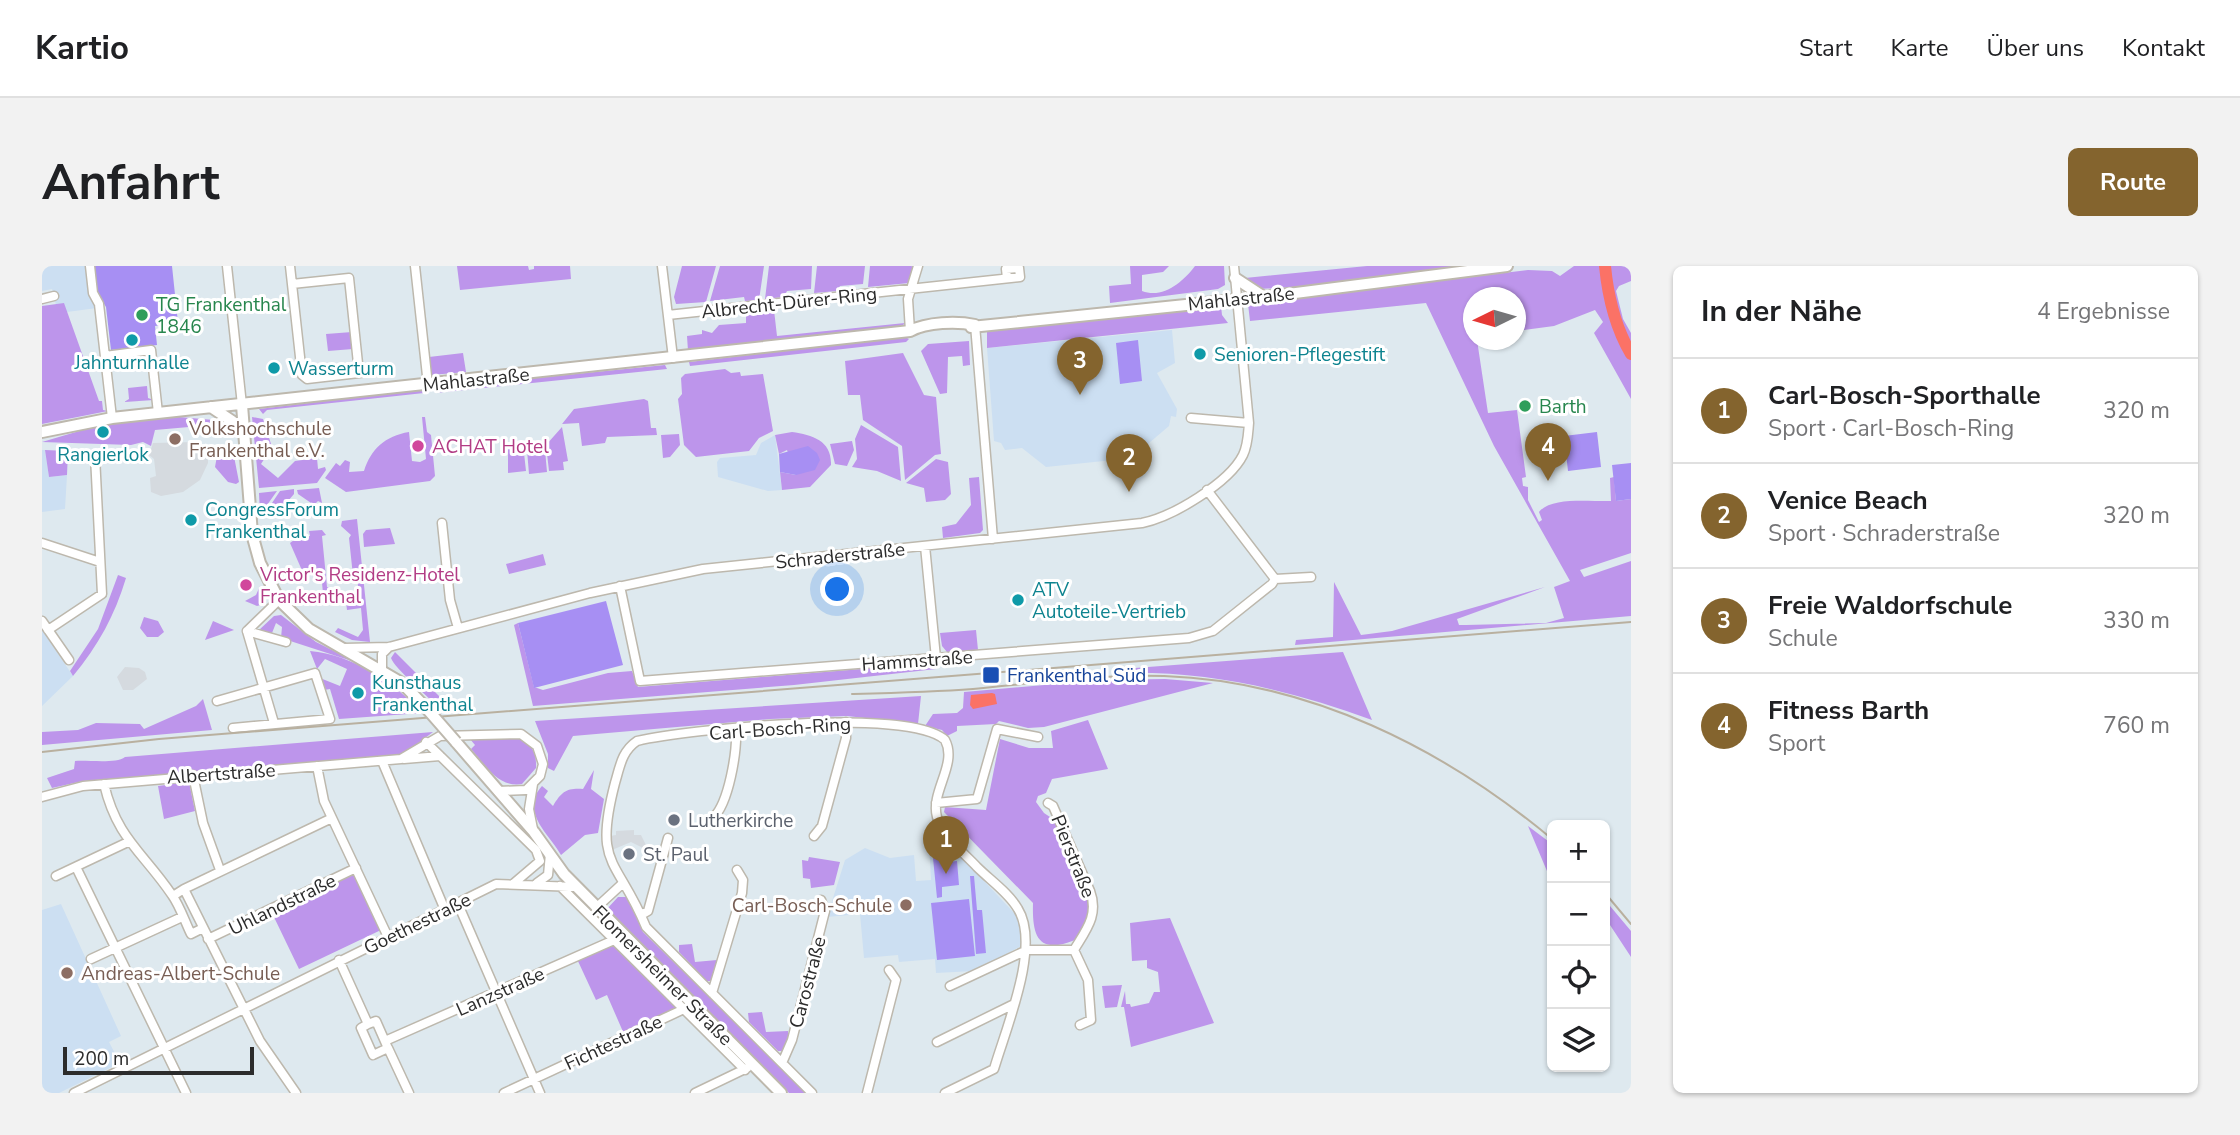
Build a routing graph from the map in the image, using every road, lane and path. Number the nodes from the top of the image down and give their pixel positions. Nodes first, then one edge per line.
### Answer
1 (90, 266) edge
2 (227, 266) edge
3 (290, 266) edge
4 (415, 266) edge
5 (662, 266) edge
6 (918, 266) edge
7 (1507, 266) edge
8 (1235, 272) edge
9 (1007, 278) dead end
10 (292, 284) junction
11 (910, 289) junction
12 (54, 296) dead end
13 (1264, 297) junction
14 (42, 299) edge
15 (1237, 299) junction
16 (668, 315) junction
17 (975, 325) junction
18 (910, 331) junction
19 (105, 356) junction
20 (673, 358) junction
21 (385, 370) dead end
22 (359, 373) junction
23 (428, 385) junction
24 (242, 405) junction
25 (211, 407) junction
26 (158, 413) junction
27 (112, 418) junction
28 (1191, 418) dead end
29 (1249, 423) junction
30 (42, 432) edge
31 (243, 433) junction
32 (95, 456) dead end
33 (1207, 490) junction
34 (442, 523) dead end
35 (993, 539) junction
36 (42, 543) edge
37 (925, 546) junction
38 (100, 562) junction
39 (1311, 577) dead end
40 (1275, 579) junction
41 (620, 586) junction
42 (279, 600) junction
43 (42, 621) edge
44 (458, 628) junction
45 (48, 630) junction
46 (247, 631) junction
47 (286, 642) dead end
48 (389, 647) junction
49 (344, 648) junction
50 (936, 658) junction
51 (69, 660) dead end
52 (382, 669) junction
53 (263, 687) junction
54 (217, 701) dead end
55 (846, 722) junction
56 (274, 723) junction
57 (233, 728) dead end
58 (736, 730) junction
59 (1038, 737) dead end
60 (426, 742) junction
61 (440, 756) junction
62 (401, 760) junction
63 (383, 761) junction
64 (317, 766) junction
65 (193, 775) junction
66 (104, 784) junction
67 (533, 784) junction
68 (498, 791) junction
69 (42, 797) edge
70 (936, 803) junction
71 (1048, 803) dead end
72 (332, 818) junction
73 (713, 818) dead end
74 (534, 832) junction
75 (814, 836) dead end
76 (668, 838) dead end
77 (128, 842) junction
78 (550, 853) junction
79 (540, 861) junction
80 (76, 867) junction
81 (356, 868) junction
82 (220, 870) junction
83 (737, 870) dead end
84 (56, 876) dead end
85 (537, 883) junction
86 (513, 884) junction
87 (622, 884) junction
88 (560, 886) junction
89 (576, 887) junction
90 (184, 890) junction
91 (173, 896) junction
92 (821, 900) dead end
93 (458, 904) junction
94 (596, 908) junction
95 (444, 910) junction
96 (641, 915) junction
97 (182, 917) junction
98 (203, 928) junction
99 (388, 937) junction
100 (208, 939) junction
101 (614, 940) junction
102 (115, 948) junction
103 (1027, 950) junction
104 (1074, 950) junction
105 (91, 959) dead end
106 (339, 960) junction
107 (890, 970) dead end
108 (950, 986) dead end
109 (495, 993) junction
110 (712, 993) junction
111 (1012, 1005) junction
112 (242, 1008) junction
113 (684, 1009) junction
114 (368, 1024) junction
115 (1080, 1025) dead end
116 (937, 1042) dead end
117 (387, 1045) junction
118 (163, 1048) junction
119 (782, 1063) junction
120 (748, 1067) junction
121 (534, 1079) junction
122 (74, 1093) edge
123 (186, 1093) edge
124 (296, 1093) edge
125 (409, 1093) edge
126 (504, 1093) edge
127 (540, 1093) edge
128 (695, 1093) edge
129 (781, 1093) edge
130 (812, 1093) edge
131 (867, 1093) edge
132 (945, 1093) edge

1 - 19 street
2 - 24 street
3 - 10 street
4 - 23 street
5 - 16 street
6 - 11 street
7 - 13 street, Mahlastraße
8 - 13 street
8 - 15 street
9 - 11 street, Albrecht-Dürer-Ring
10 - 22 street
10 - 22 street
11 - 16 street, Albrecht-Dürer-Ring
11 - 18 street
12 - 14 street
13 - 15 street, Mahlastraße
15 - 17 street, Mahlastraße
15 - 29 street, Schraderstraße
16 - 20 street
17 - 18 street, Mahlastraße
17 - 35 street
18 - 20 street, Mahlastraße
19 - 26 street
19 - 27 street
20 - 23 street, Mahlastraße
21 - 22 street
23 - 24 street, Mahlastraße
24 - 25 street, Mahlastraße
24 - 31 street
25 - 26 street, Mahlastraße
25 - 31 street
26 - 27 street, Mahlastraße
27 - 30 street, Mahlastraße
28 - 29 street
29 - 33 street, Schraderstraße
31 - 42 street
32 - 38 street
33 - 35 street, Schraderstraße
33 - 40 street
34 - 44 street
35 - 37 street, Schraderstraße
36 - 38 street
37 - 41 street, Schraderstraße
37 - 50 street
38 - 45 street
39 - 40 street
40 - 50 street, Hammstraße
41 - 44 street, Schraderstraße
41 - 50 street, Hammstraße
42 - 46 street
42 - 49 street, Flomersheimer Straße
43 - 45 street
44 - 48 street, Schraderstraße
45 - 51 street
46 - 47 street
46 - 53 street
48 - 49 street, Schraderstraße
48 - 52 street
49 - 52 street, Flomersheimer Straße
52 - 68 street, Flomersheimer Straße, bridge
53 - 54 street
53 - 56 street
53 - 56 street
55 - 58 street, Carl-Bosch-Ring
55 - 70 street, Carl-Bosch-Ring
55 - 75 street
56 - 57 street
58 - 73 street
58 - 87 street, Carl-Bosch-Ring
59 - 70 street
60 - 61 street
60 - 62 street
60 - 67 street
61 - 62 street, Albertstraße
61 - 79 street
62 - 63 street, Albertstraße
63 - 64 street, Albertstraße
63 - 95 street
64 - 65 street, Albertstraße
64 - 72 street
65 - 66 street, Albertstraße
65 - 82 street
66 - 69 street, Albertstraße
66 - 77 street
67 - 68 street
67 - 74 street
68 - 74 street, Flomersheimer Straße
70 - 103 street
71 - 104 street, Pierstraße
72 - 81 street
72 - 82 street
74 - 78 street, Flomersheimer Straße
76 - 96 street
77 - 80 street
77 - 91 street
78 - 85 street
78 - 89 street, Flomersheimer Straße
79 - 85 street
79 - 86 street
80 - 84 street
80 - 102 street
81 - 99 street
81 - 100 street, Uhlandstraße
82 - 90 street
83 - 110 street
85 - 86 street, Goethestraße
85 - 88 street, Goethestraße
86 - 93 street, Goethestraße
87 - 94 street
87 - 96 street, Carl-Bosch-Ring
88 - 89 street, Goethestraße
88 - 101 street, Flomersheimer Straße
89 - 94 street, Flomersheimer Straße
90 - 91 street
90 - 98 street
91 - 97 street
92 - 119 street, Carostraße
93 - 95 street, Goethestraße
93 - 109 street
94 - 120 street, Flomersheimer Straße
95 - 99 street, Goethestraße
96 - 110 street, Carl-Bosch-Ring
97 - 98 street
97 - 102 street
98 - 100 street
99 - 106 street, Goethestraße
100 - 112 street
101 - 109 street, Lanzstraße
101 - 113 street, Flomersheimer Straße
102 - 105 street
102 - 118 street
103 - 104 street
103 - 108 street
103 - 111 street
104 - 115 street
106 - 112 street, Goethestraße
106 - 114 street
107 - 131 street
109 - 117 street, Lanzstraße
109 - 121 street
110 - 119 street, Carl-Bosch-Ring
111 - 116 street
111 - 132 street
112 - 118 street, Goethestraße
112 - 124 street
113 - 120 street, Flomersheimer Straße
113 - 121 street, Fichtestraße
114 - 117 street
114 - 117 street
117 - 125 street
118 - 122 street, Goethestraße
118 - 123 street
119 - 130 street, Carl-Bosch-Ring
120 - 128 street
120 - 129 street, Flomersheimer Straße
121 - 126 street, Fichtestraße
121 - 127 street

